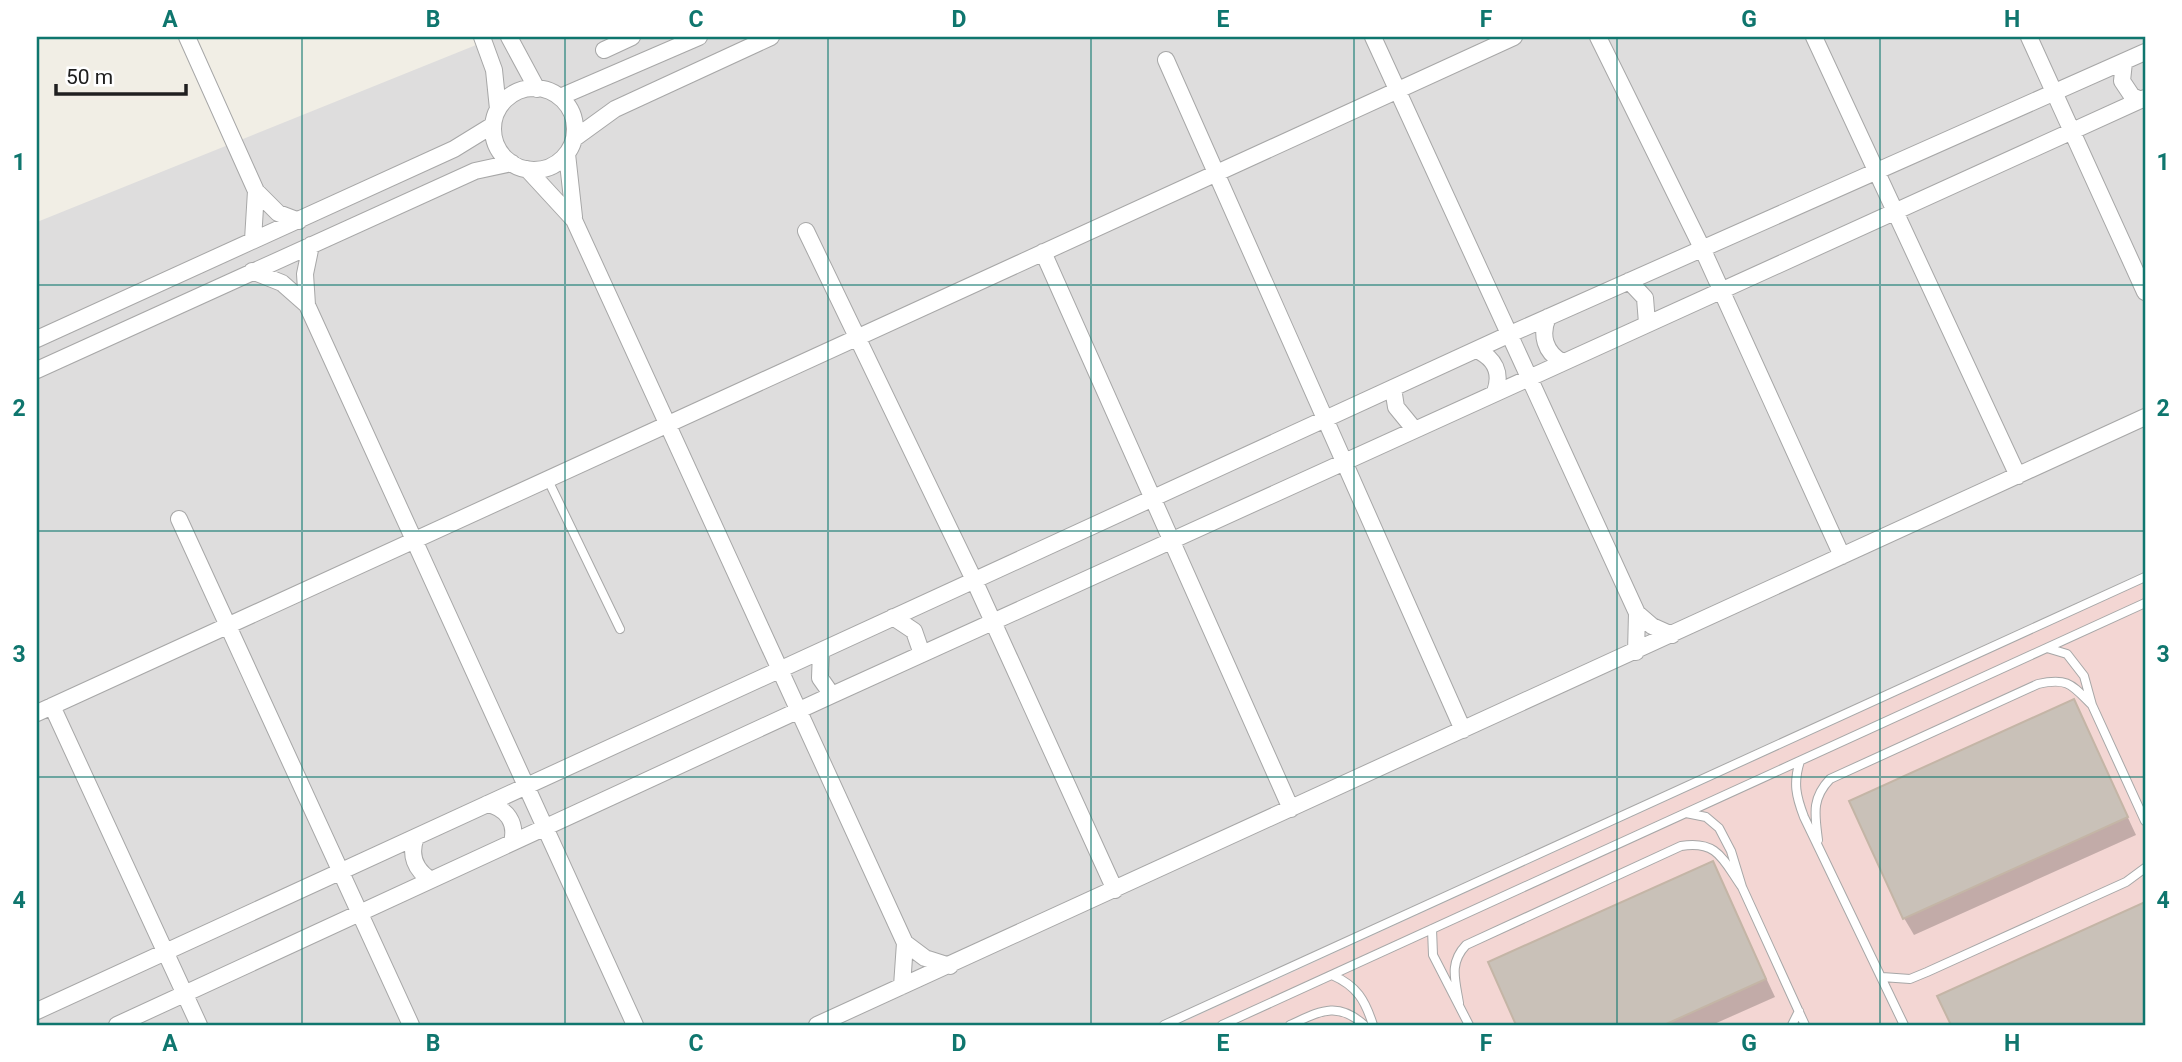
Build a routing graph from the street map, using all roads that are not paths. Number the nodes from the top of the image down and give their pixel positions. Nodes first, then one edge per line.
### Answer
1 (187, 37) edge
2 (482, 37) edge
3 (509, 37) edge
4 (632, 37) edge
5 (699, 37) edge
6 (771, 37) edge
7 (1373, 37) edge
8 (1514, 37) edge
9 (1598, 37) edge
10 (1815, 37) edge
11 (2029, 37) edge
12 (604, 50) dead end
13 (2145, 52) edge
14 (1166, 60) dead end
15 (2124, 62) junction
16 (537, 89) junction
17 (1395, 90) junction
18 (2053, 91) junction
19 (560, 97) junction
20 (2143, 99) edge
21 (498, 109) junction
22 (493, 125) junction
23 (2071, 130) junction
24 (575, 138) junction
25 (568, 154) junction
26 (519, 166) junction
27 (1876, 170) junction
28 (1216, 173) junction
29 (256, 191) junction
30 (1895, 210) junction
31 (574, 220) junction
32 (299, 221) junction
33 (806, 231) dead end
34 (253, 240) junction
35 (311, 245) junction
36 (1702, 248) junction
37 (1043, 252) junction
38 (252, 271) junction
39 (1629, 281) junction
40 (1721, 289) junction
41 (2145, 292) edge
42 (307, 305) junction
43 (1548, 317) junction
44 (1647, 323) junction
45 (1507, 335) junction
46 (858, 337) junction
47 (37, 339) edge
48 (1476, 349) junction
49 (1562, 362) junction
50 (37, 370) edge
51 (1527, 378) junction
52 (1393, 388) junction
53 (1495, 392) junction
54 (2145, 417) edge
55 (1325, 419) junction
56 (667, 423) junction
57 (1414, 429) junction
58 (1344, 461) junction
59 (2018, 476) junction
60 (547, 478) junction
61 (1154, 498) junction
62 (179, 519) dead end
63 (414, 539) junction
64 (1172, 540) junction
65 (1842, 556) junction
66 (2145, 577) edge
67 (974, 580) junction
68 (2145, 603) edge
69 (1637, 613) junction
70 (893, 617) junction
71 (992, 622) junction
72 (227, 625) junction
73 (620, 629) dead end
74 (1672, 635) junction
75 (2047, 648) junction
76 (821, 651) junction
77 (1636, 652) junction
78 (922, 654) junction
79 (780, 669) junction
80 (832, 695) junction
81 (2092, 705) junction
82 (52, 706) junction
83 (799, 710) junction
84 (37, 713) edge
85 (1463, 730) junction
86 (1800, 761) junction
87 (527, 786) junction
88 (487, 804) junction
89 (1291, 809) junction
90 (1686, 813) junction
91 (2145, 821) edge
92 (545, 827) junction
93 (416, 837) junction
94 (1818, 840) junction
95 (512, 842) junction
96 (2145, 868) edge
97 (340, 872) junction
98 (431, 880) junction
99 (1742, 887) junction
100 (1115, 890) junction
101 (359, 913) junction
102 (1432, 929) junction
103 (905, 943) junction
104 (165, 952) junction
105 (950, 966) junction
106 (1332, 975) junction
107 (1882, 977) junction
108 (902, 986) junction
109 (185, 994) junction
110 (1459, 1003) junction
111 (37, 1011) edge
112 (1798, 1011) junction
113 (117, 1025) edge
114 (199, 1025) edge
115 (411, 1025) edge
116 (635, 1025) edge
117 (817, 1025) edge
118 (1164, 1025) edge
119 (1222, 1025) edge
120 (1290, 1025) edge
121 (1364, 1025) edge
122 (1373, 1025) edge
123 (1469, 1025) edge
124 (1792, 1025) edge
125 (1805, 1025) edge
126 (1904, 1025) edge

1 - 29 street
2 - 21 street
3 - 16 street
4 - 12 street
5 - 19 street
6 - 24 street
7 - 17 street
8 - 17 street
9 - 36 street
10 - 27 street
11 - 18 street
13 - 15 street
14 - 28 street
15 - 18 street
15 - 20 street
16 - 19 street
16 - 21 street
17 - 28 street
17 - 45 street
18 - 23 street
18 - 27 street
19 - 24 street
20 - 23 street
21 - 22 street
22 - 26 street
22 - 32 street
23 - 30 street
23 - 41 street
24 - 25 street
25 - 26 street
25 - 31 street
26 - 31 street
26 - 35 street
27 - 30 street
27 - 36 street
28 - 37 street
28 - 55 street
29 - 32 street
29 - 34 street
30 - 40 street
30 - 59 street
31 - 56 street
32 - 34 street
33 - 46 street
34 - 47 street
35 - 38 street
35 - 42 street
36 - 39 street
36 - 40 street
37 - 46 street
37 - 61 street
38 - 42 street
38 - 50 street
39 - 43 street
39 - 44 street
40 - 44 street
40 - 65 street
42 - 63 street
43 - 45 street
43 - 49 street
44 - 49 street
45 - 48 street
45 - 51 street
46 - 56 street
46 - 67 street
48 - 52 street
48 - 53 street
49 - 51 street
51 - 53 street
51 - 69 street
52 - 55 street
52 - 57 street
53 - 57 street
54 - 59 street
55 - 58 street
55 - 61 street
56 - 60 street
56 - 79 street
57 - 58 street
58 - 64 street
58 - 85 street
59 - 65 street
60 - 63 street
60 - 73 lane
61 - 64 street
61 - 67 street
62 - 72 street
63 - 72 street
63 - 87 street
64 - 71 street
64 - 89 street
65 - 74 street
66 - 118 lane
67 - 70 street
67 - 71 street
68 - 75 lane
69 - 74 street
69 - 77 street
70 - 76 street
70 - 78 street
71 - 78 street
71 - 100 street
72 - 82 street
72 - 97 street
74 - 77 street
75 - 81 lane
75 - 86 lane
76 - 79 street
76 - 80 street
77 - 85 street
78 - 80 street
79 - 83 street
79 - 87 street
80 - 83 street
81 - 91 lane
81 - 94 lane
82 - 84 street
82 - 104 street
83 - 92 street
83 - 103 street
85 - 89 street
86 - 90 lane
86 - 94 lane
87 - 88 street
87 - 92 street
88 - 93 street
88 - 95 street
89 - 100 street
90 - 99 lane
90 - 102 lane
92 - 95 street
92 - 116 street
93 - 97 street
93 - 98 street
94 - 107 lane
95 - 98 street
96 - 107 lane
97 - 101 street
97 - 104 street
98 - 101 street
99 - 110 lane
99 - 112 lane
100 - 105 street
101 - 109 street
101 - 115 street
102 - 106 lane
102 - 110 lane
103 - 105 street
103 - 108 street
104 - 109 street
104 - 111 street
105 - 108 street
106 - 119 lane
106 - 122 lane
107 - 126 lane
108 - 117 street
109 - 113 street
109 - 114 street
110 - 123 lane
112 - 124 lane
112 - 125 lane
120 - 121 lane

